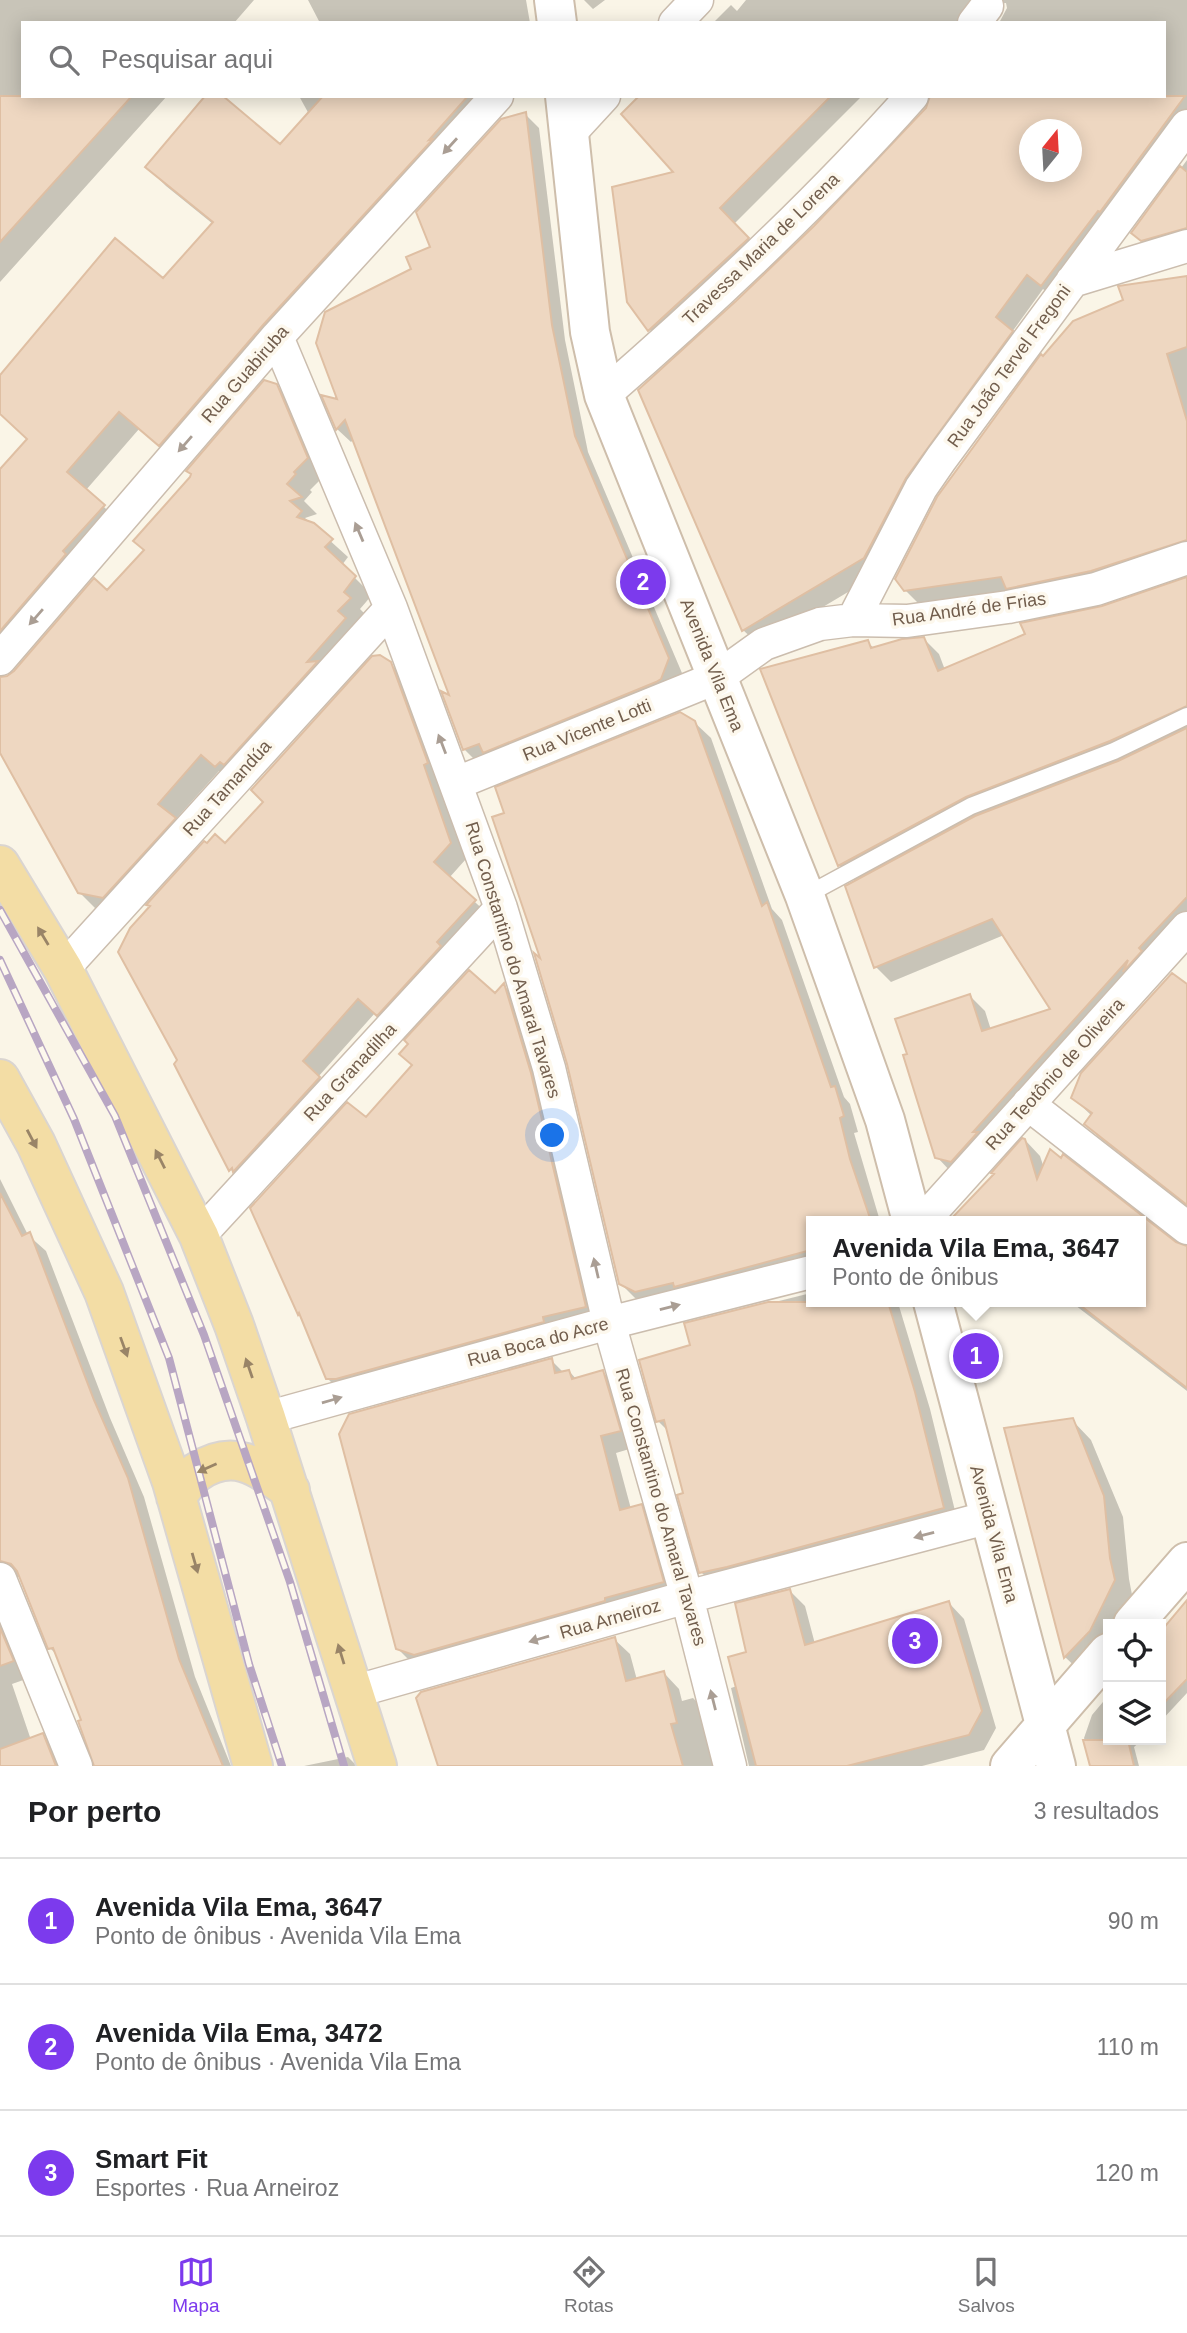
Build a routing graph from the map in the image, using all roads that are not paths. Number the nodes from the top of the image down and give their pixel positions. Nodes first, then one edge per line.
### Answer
1 (554, 0) edge
2 (697, 0) edge
3 (557, 21) edge
4 (677, 21) edge
5 (494, 98) edge
6 (565, 98) edge
7 (602, 98) edge
8 (910, 98) edge
9 (1187, 126) edge
10 (569, 134) junction
11 (1187, 246) edge
12 (1072, 281) junction
13 (276, 337) junction
14 (604, 395) junction
15 (1187, 558) edge
16 (391, 607) junction
17 (853, 620) junction
18 (0, 659) edge
19 (718, 677) junction
20 (1187, 716) edge
21 (457, 783) junction
22 (0, 866) edge
23 (805, 896) junction
24 (500, 908) junction
25 (1187, 928) edge
26 (63, 969) junction
27 (0, 1079) edge
28 (1028, 1104) junction
29 (911, 1216) edge
30 (927, 1216) edge
31 (1187, 1228) edge
32 (199, 1236) junction
33 (806, 1273) edge
34 (934, 1307) edge
35 (609, 1323) junction
36 (266, 1418) junction
37 (290, 1490) junction
38 (176, 1497) junction
39 (990, 1517) junction
40 (1187, 1562) edge
41 (0, 1579) edge
42 (687, 1597) junction
43 (1137, 1619) edge
44 (1103, 1659) edge
45 (353, 1692) junction
46 (1045, 1726) junction
47 (76, 1766) edge
48 (253, 1766) edge
49 (377, 1766) edge
50 (730, 1766) edge
51 (1010, 1766) edge
52 (1056, 1766) edge

1 - 3 main road
2 - 4 street
5 -> 13 street, Rua Guabiruba
6 - 10 main road, Avenida Vila Ema
7 - 10 street
8 - 14 street, Travessa Maria de Lorena
9 - 12 street, Rua João Tervel Fregoni
10 - 14 main road, Avenida Vila Ema
11 - 12 street
12 - 17 street, Rua João Tervel Fregoni
16 -> 13 street, Rua Constantino do Amaral Tavares
13 -> 18 street, Rua Guabiruba
14 - 19 main road, Avenida Vila Ema
15 - 17 street, Rua André de Frias
21 -> 16 street, Rua Constantino do Amaral Tavares
16 - 26 street, Rua Tamandúa
17 - 19 street, Rua André de Frias
19 - 21 street, Rua Vicente Lotti
19 - 23 main road, Avenida Vila Ema
20 - 23 lane
21 - 24 street, Rua Constantino do Amaral Tavares
26 -> 22 main road
23 - 29 main road, Avenida Vila Ema
24 - 32 street, Rua Granadilha
35 -> 24 street, Rua Constantino do Amaral Tavares
25 - 28 street, Rua Teotônio de Oliveira
32 -> 26 main road
27 -> 38 main road
28 - 30 street, Rua Teotônio de Oliveira
28 - 31 street
36 -> 32 main road
35 -> 33 street, Rua Boca do Acre
34 - 39 main road, Avenida Vila Ema
36 -> 35 street, Rua Boca do Acre
35 - 42 street, Rua Constantino do Amaral Tavares
36 - 37 main road
37 -> 38 main road
45 -> 37 main road
38 -> 48 main road
39 -> 42 street, Rua Arneiroz
39 - 46 main road, Avenida Vila Ema
40 - 43 main road
41 - 47 street
42 -> 45 street, Rua Arneiroz
50 -> 42 street, Rua Constantino do Amaral Tavares
44 - 46 main road
45 - 49 main road
46 - 51 main road
46 - 52 main road, Avenida Vila Ema

